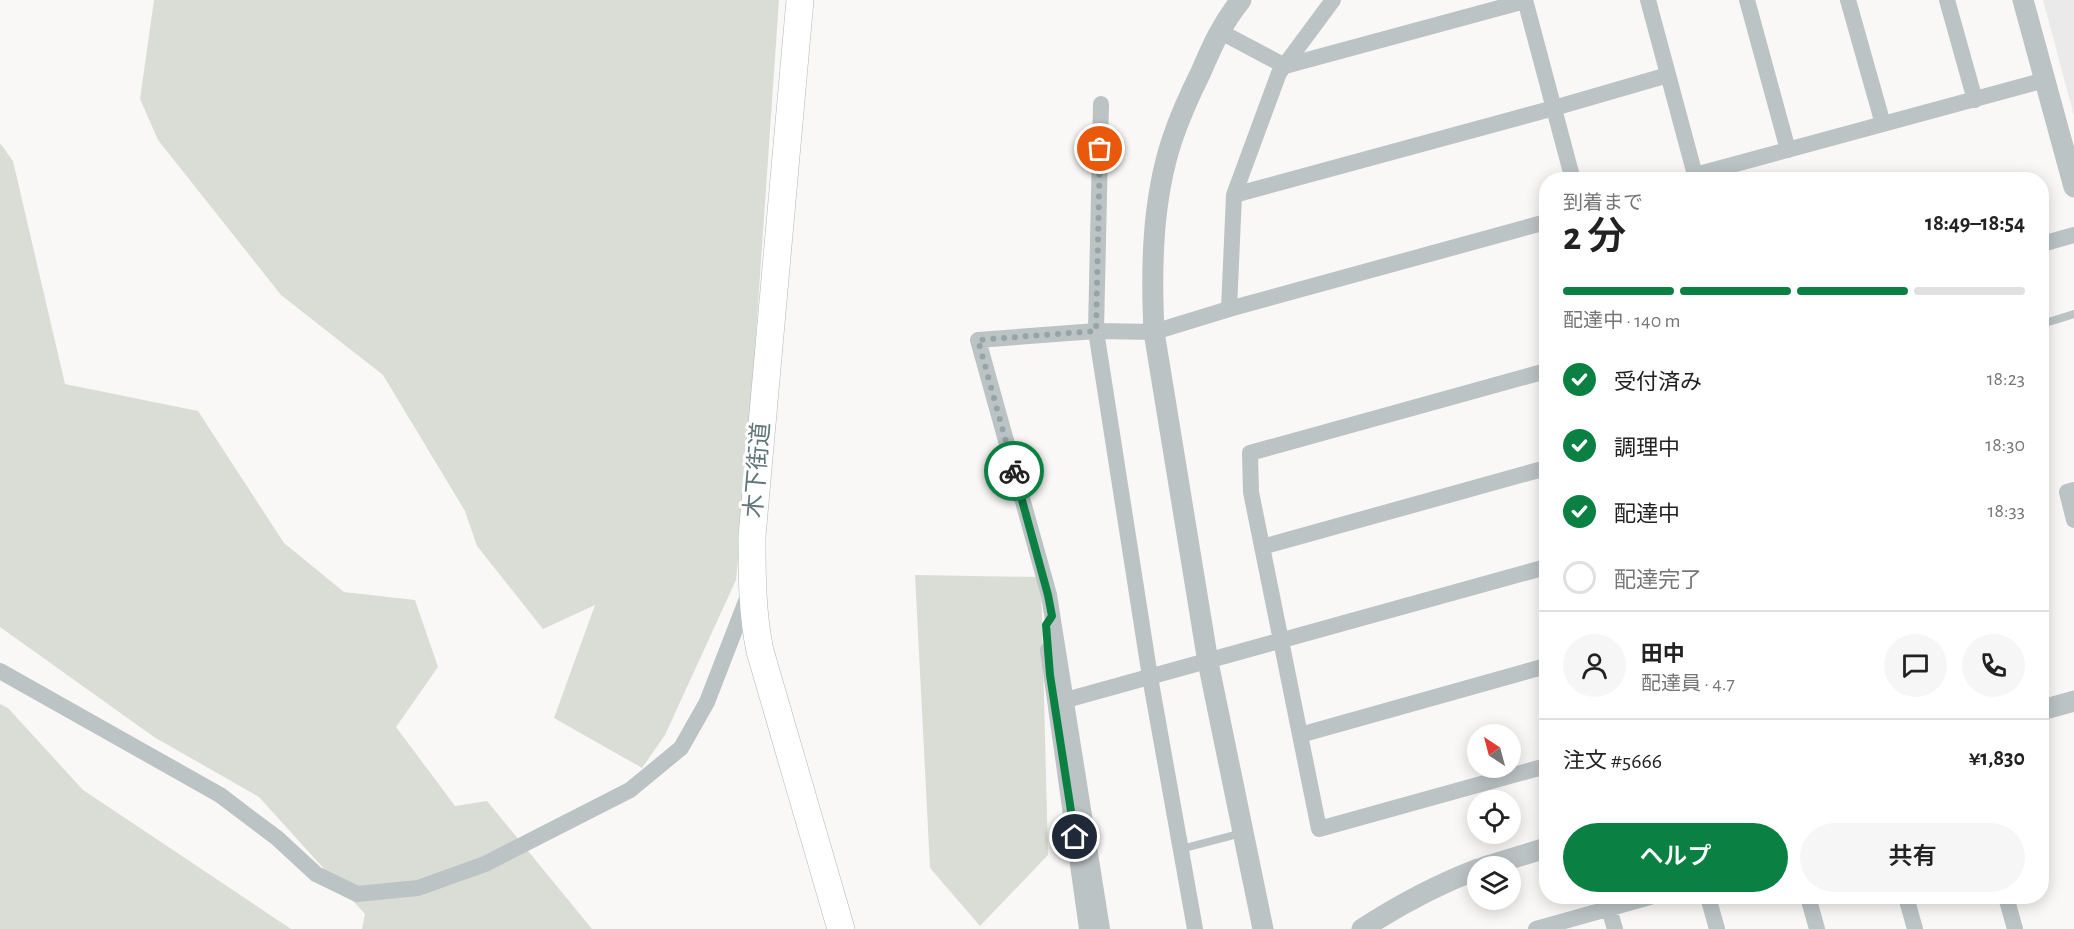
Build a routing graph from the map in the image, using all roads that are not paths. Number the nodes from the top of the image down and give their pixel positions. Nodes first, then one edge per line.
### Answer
1 (800, 0) edge
2 (1241, 0) edge
3 (1333, 0) edge
4 (1525, 0) edge
5 (1648, 0) edge
6 (1747, 0) edge
7 (1848, 0) edge
8 (1947, 0) edge
9 (2023, 0) edge
10 (1220, 31) junction
11 (1285, 66) junction
12 (1668, 75) junction
13 (2045, 80) junction
14 (1975, 100) junction
15 (1101, 104) dead end
16 (1554, 108) junction
17 (1883, 124) junction
18 (1788, 150) junction
19 (1571, 172) edge
20 (1695, 172) edge
21 (1713, 172) edge
22 (2074, 187) edge
23 (1234, 195) junction
24 (1539, 224) edge
25 (2074, 235) edge
26 (2049, 242) edge
27 (1228, 309) junction
28 (2074, 314) edge
29 (2049, 322) edge
30 (1096, 331) junction
31 (1154, 332) junction
32 (1539, 373) edge
33 (1539, 470) edge
34 (2074, 490) edge
35 (2074, 520) edge
36 (1262, 547) junction
37 (1539, 569) edge
38 (752, 588) junction
39 (1052, 616) junction
40 (1281, 642) junction
41 (1208, 662) junction
42 (1539, 668) edge
43 (0, 671) edge
44 (1150, 677) junction
45 (1066, 700) junction
46 (2074, 701) edge
47 (2049, 708) edge
48 (1300, 735) junction
49 (1539, 767) edge
50 (1242, 833) junction
51 (1181, 849) junction
52 (1539, 850) edge
53 (1520, 856) edge
54 (1467, 874) edge
55 (1626, 904) edge
56 (1710, 904) edge
57 (1810, 904) edge
58 (1908, 904) edge
59 (2008, 904) edge
60 (1609, 909) junction
61 (841, 929) edge
62 (1087, 929) edge
63 (1102, 929) edge
64 (1195, 929) edge
65 (1263, 929) edge
66 (1362, 929) edge
67 (1536, 929) edge
68 (1614, 929) edge
69 (1717, 929) edge
70 (1817, 929) edge
71 (1915, 929) edge
72 (2015, 929) edge

1 - 38 main road, 木下街道
2 - 10 street
3 - 11 street
4 - 11 street
4 - 16 street
5 - 12 street
6 - 18 street
7 - 17 street
8 - 14 street
9 - 13 street
10 - 11 street
10 - 31 street
11 - 23 street
12 - 16 street
12 - 20 street
13 - 14 street
13 - 22 street
14 - 17 street
15 - 30 street
16 - 19 street
16 - 23 street
17 - 18 street
18 - 21 street
23 - 27 street
24 - 27 street
25 - 26 street
27 - 31 street
28 - 29 lane
30 - 31 street
30 - 39 street
30 - 44 street
31 - 41 street
32 - 36 street
33 - 36 street
34 - 35 street
36 - 40 street
37 - 40 street
38 - 43 street
38 - 61 main road, 木下街道
39 - 45 street
39 - 62 street
40 - 41 street
40 - 48 street
41 - 44 street
41 - 50 street
42 - 48 street
44 - 45 street
44 - 51 street
45 - 63 street
46 - 47 street
48 - 49 street
50 - 51 lane
50 - 65 street
51 - 64 street
52 - 53 street
54 - 66 street
55 - 60 street
56 - 69 street
57 - 70 street
58 - 71 street
59 - 72 street
60 - 67 street
60 - 68 street

